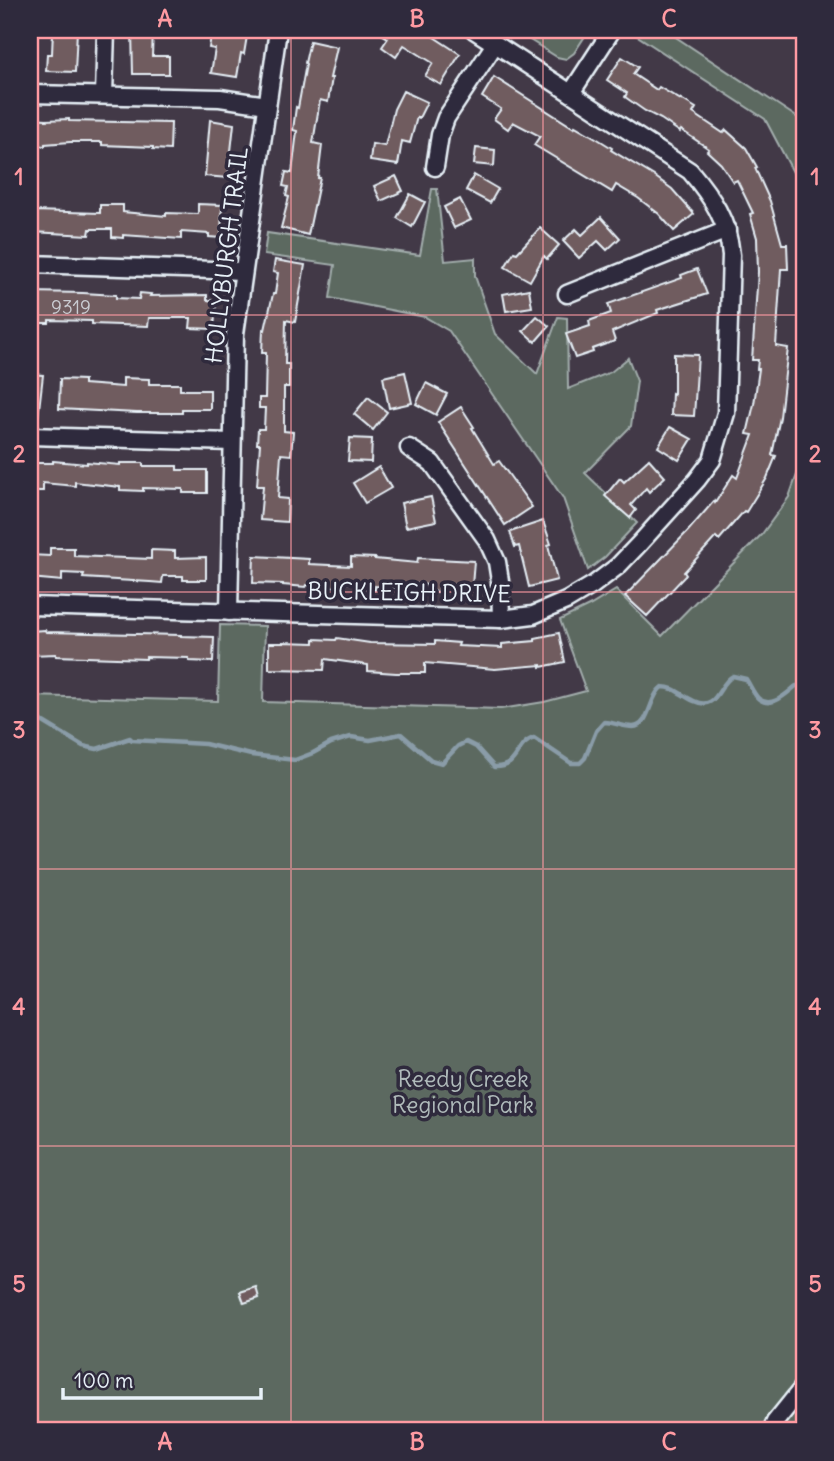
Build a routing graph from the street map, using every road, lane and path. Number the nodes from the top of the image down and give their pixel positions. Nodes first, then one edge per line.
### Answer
1 (106, 30) edge
2 (278, 30) edge
3 (474, 30) edge
4 (612, 30) edge
5 (495, 44) junction
6 (571, 93) junction
7 (30, 94) edge
8 (104, 96) junction
9 (267, 105) junction
10 (435, 167) dead end
11 (727, 230) junction
12 (30, 264) edge
13 (243, 271) junction
14 (567, 293) dead end
15 (30, 436) edge
16 (232, 442) junction
17 (409, 448) dead end
18 (30, 606) edge
19 (229, 612) junction
20 (500, 619) junction
21 (804, 1386) edge
22 (771, 1431) edge

1 - 8 street
2 - 9 street, HOLLYBURGH TRAIL
3 - 5 street, BUCKLEIGH DRIVE
4 - 6 street
5 - 6 street, BUCKLEIGH DRIVE
5 - 10 street
6 - 11 street, BUCKLEIGH DRIVE
7 - 8 street
8 - 9 street
9 - 13 street, HOLLYBURGH TRAIL
11 - 14 street
11 - 20 street, BUCKLEIGH DRIVE
12 - 13 street
13 - 16 street, HOLLYBURGH TRAIL
15 - 16 street
16 - 19 street, HOLLYBURGH TRAIL
17 - 20 street
18 - 19 street, BUCKLEIGH DRIVE
19 - 20 street, BUCKLEIGH DRIVE
21 - 22 street

